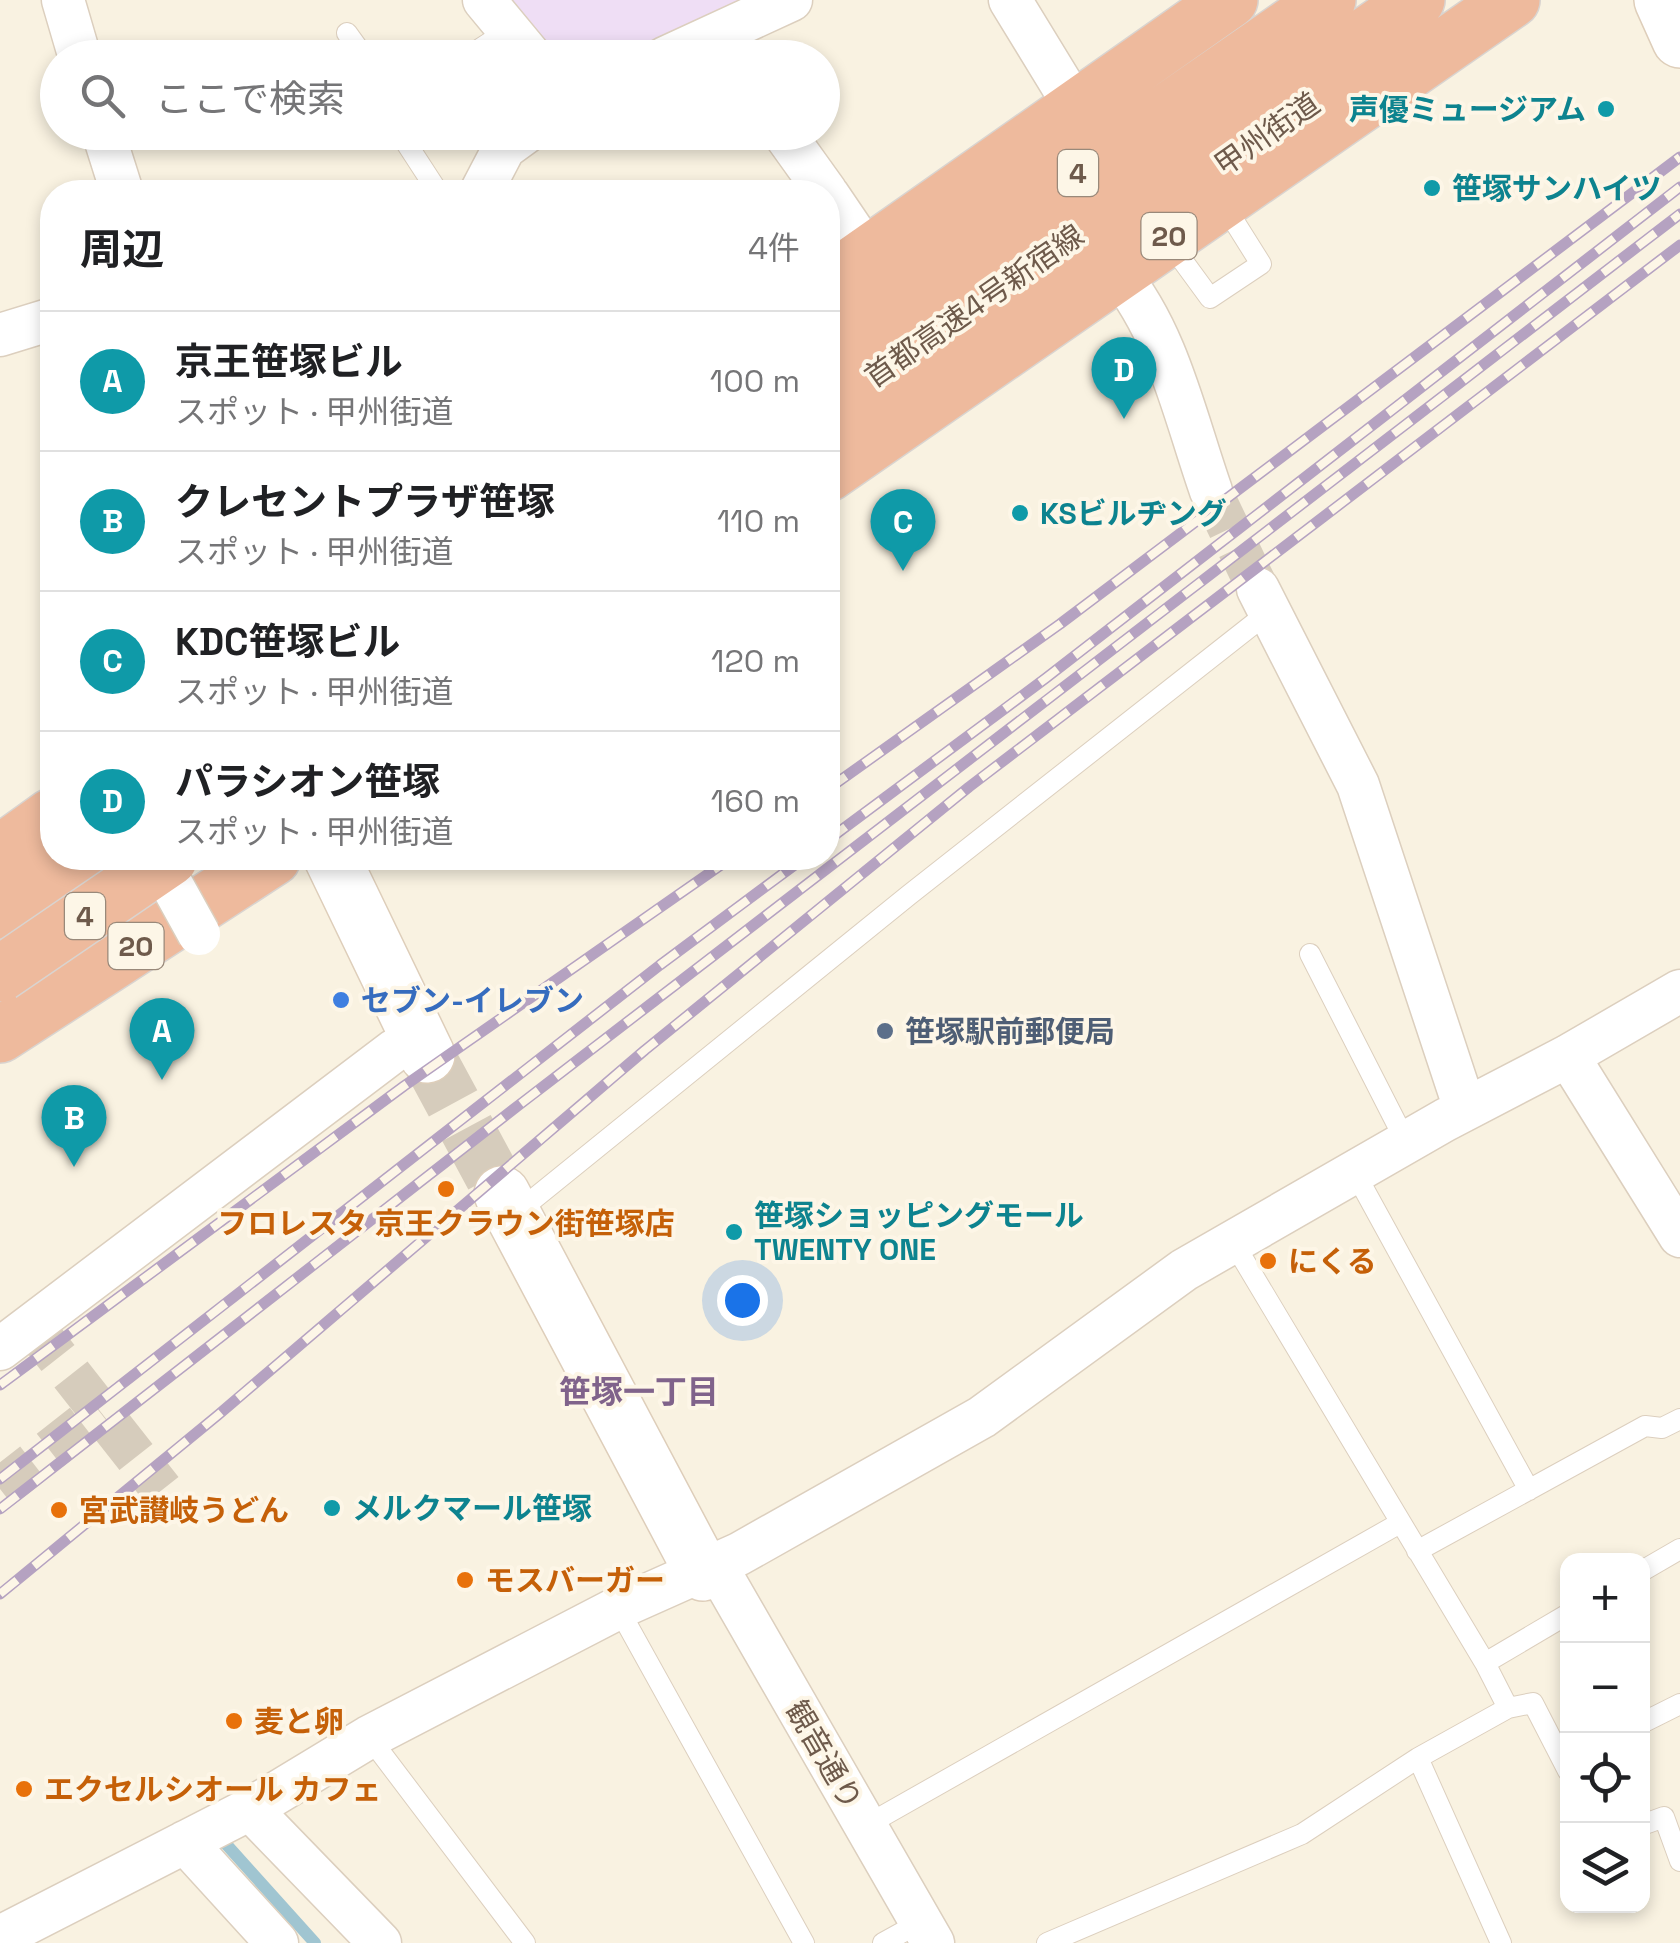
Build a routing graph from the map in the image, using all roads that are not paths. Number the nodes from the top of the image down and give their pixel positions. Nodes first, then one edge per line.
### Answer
1 (63, 0) edge
2 (790, 0) edge
3 (1010, 0) edge
4 (1230, 0) edge
5 (1275, 0) edge
6 (1328, 0) edge
7 (1417, 0) edge
8 (1460, 0) edge
9 (1512, 0) edge
10 (1662, 0) edge
11 (347, 33) dead end
12 (75, 40) edge
13 (352, 40) edge
14 (730, 40) edge
15 (1680, 40) edge
16 (1076, 108) junction
17 (109, 150) edge
18 (411, 150) edge
19 (503, 150) edge
20 (795, 150) edge
21 (118, 180) edge
22 (430, 180) edge
23 (487, 180) edge
24 (817, 180) edge
25 (1225, 196) junction
26 (840, 240) edge
27 (1160, 241) junction
28 (848, 268) edge
29 (1117, 272) junction
30 (840, 303) edge
31 (40, 323) edge
32 (0, 335) edge
33 (840, 338) edge
34 (840, 400) edge
35 (840, 430) edge
36 (840, 466) edge
37 (1211, 491) tunnel mouth
38 (1264, 600) joint
39 (40, 825) edge
40 (40, 834) edge
41 (0, 856) edge
42 (61, 870) edge
43 (152, 870) edge
44 (164, 870) edge
45 (218, 870) edge
46 (255, 870) edge
47 (337, 870) edge
48 (0, 911) edge
49 (199, 934) dead end
50 (1310, 954) dead end
51 (0, 974) edge
52 (1680, 992) edge
53 (6, 1032) edge
54 (411, 1052) joint
55 (1568, 1056) junction
56 (1465, 1110) junction
57 (1406, 1142) junction
58 (1354, 1172) junction
59 (507, 1205) joint
60 (1680, 1236) edge
61 (1233, 1242) junction
62 (0, 1348) edge
63 (1680, 1418) edge
64 (1529, 1490) junction
65 (1400, 1523) junction
66 (1680, 1548) edge
67 (1418, 1552) junction
68 (1650, 1565) edge
69 (709, 1570) junction
70 (618, 1608) junction
71 (1560, 1619) edge
72 (1485, 1663) junction
73 (1680, 1704) edge
74 (1508, 1708) junction
75 (1650, 1719) edge
76 (370, 1737) junction
77 (1560, 1754) edge
78 (1418, 1758) junction
79 (246, 1811) junction
80 (1672, 1813) edge
81 (1647, 1823) edge
82 (865, 1826) junction
83 (189, 1839) junction
84 (1680, 1861) edge
85 (927, 1933) edge
86 (0, 1937) edge
87 (277, 1943) edge
88 (380, 1943) edge
89 (525, 1943) edge
90 (804, 1943) edge
91 (883, 1943) edge
92 (1047, 1943) edge
93 (1501, 1943) edge

1 - 12 street
2 - 14 street
3 - 16 street
4 - 16 highway
5 - 30 highway
6 - 33 highway, 首都高速4号新宿線 / 4
7 - 34 highway, 首都高速4号新宿線 / 4
8 - 35 highway, 甲州街道 / 20
9 - 25 highway, 20
10 - 15 street
11 - 13 lane
16 - 28 highway
17 - 21 street
18 - 22 lane
19 - 23 street
20 - 24 street
25 - 27 highway, 20
25 - 27 lane
26 - 28 street
27 - 29 highway, 20
29 - 36 highway, 20
29 - 37 street
31 - 32 street
38 - 56 street
38 - 59 lane
39 - 41 highway
40 - 41 highway
42 - 48 highway, 4
43 - 51 highway, 4, bridge
44 - 49 street, bridge
45 - 53 highway, 20
46 - 53 highway, 20
47 - 54 street
50 - 57 lane
52 - 55 street
54 - 62 street
55 - 56 street
55 - 60 street
56 - 57 street
57 - 58 street
58 - 61 street
58 - 64 lane
59 - 69 street
61 - 65 lane
61 - 69 street
63 - 64 lane
64 - 67 lane
65 - 67 lane
65 - 82 lane
66 - 68 lane
67 - 72 lane
69 - 70 street
69 - 82 street, 観音通り
70 - 76 street
70 - 90 lane
71 - 72 lane
72 - 74 lane
73 - 75 lane
74 - 77 lane
74 - 78 lane
76 - 79 street
76 - 89 lane
78 - 92 lane
78 - 93 lane
79 - 83 street
79 - 88 street
80 - 81 lane
80 - 84 lane
82 - 85 street, 観音通り
83 - 86 street
83 - 87 street
85 - 91 lane

